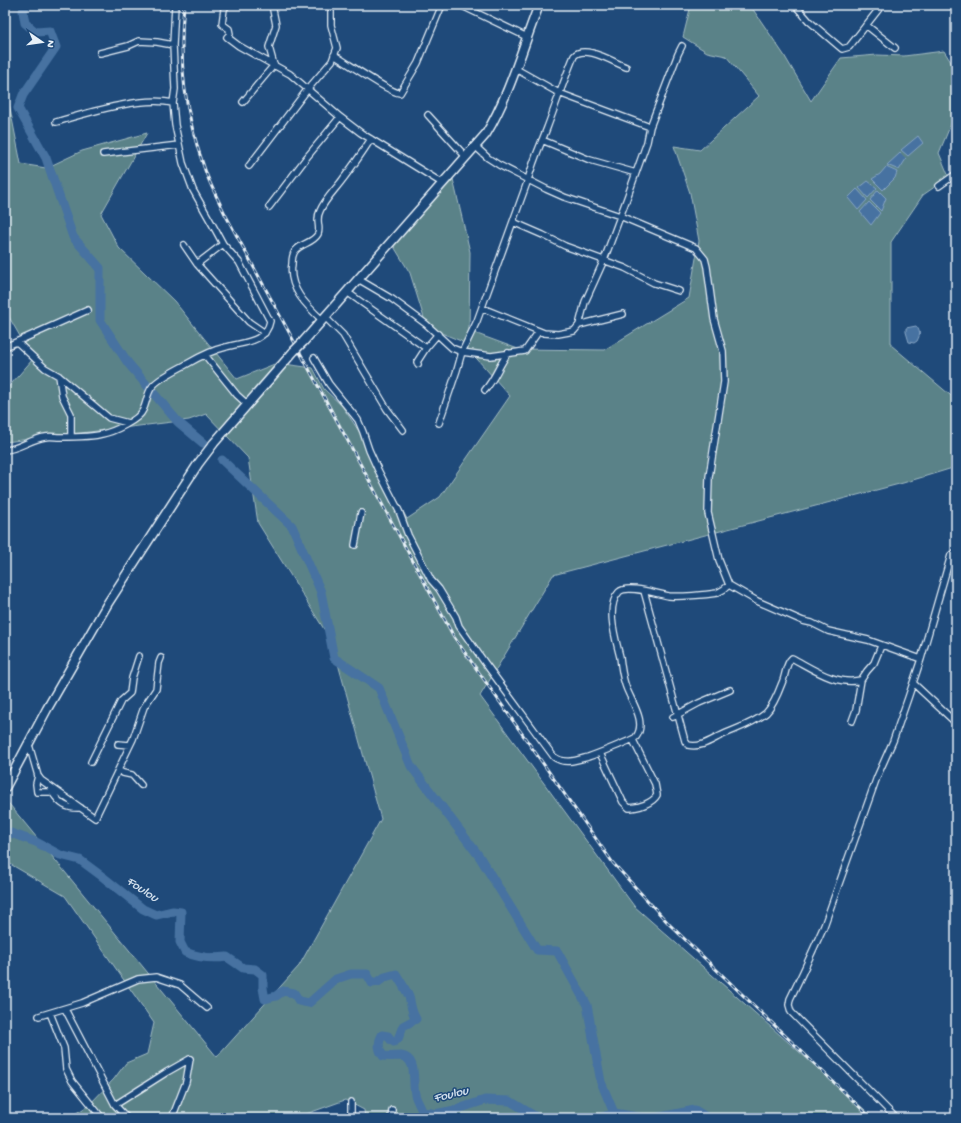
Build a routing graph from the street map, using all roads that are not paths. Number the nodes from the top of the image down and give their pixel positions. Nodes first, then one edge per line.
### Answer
1 (175, 5) edge
2 (227, 5) edge
3 (272, 5) edge
4 (442, 5) edge
5 (460, 5) edge
6 (539, 5) edge
7 (794, 5) edge
8 (882, 5) edge
9 (331, 12) dead end
10 (866, 25) junction
11 (527, 37) junction
12 (173, 45) junction
13 (682, 46) dead end
14 (895, 48) dead end
15 (100, 52) dead end
16 (334, 55) junction
17 (274, 65) junction
18 (626, 67) dead end
19 (516, 69) junction
20 (307, 90) junction
21 (559, 93) junction
22 (243, 102) dead end
23 (173, 103) junction
24 (428, 115) dead end
25 (340, 117) junction
26 (56, 122) dead end
27 (650, 127) junction
28 (371, 139) junction
29 (542, 140) junction
30 (179, 145) junction
31 (475, 146) junction
32 (103, 154) dead end
33 (466, 157) junction
34 (249, 166) dead end
35 (636, 173) junction
36 (956, 174) edge
37 (528, 180) junction
38 (442, 184) junction
39 (939, 186) dead end
40 (269, 207) dead end
41 (620, 216) junction
42 (513, 222) junction
43 (223, 244) junction
44 (184, 245) dead end
45 (604, 260) junction
46 (197, 264) junction
47 (358, 279) junction
48 (679, 291) dead end
49 (347, 292) junction
50 (482, 308) junction
51 (88, 310) dead end
52 (623, 314) dead end
53 (324, 318) junction
54 (579, 325) junction
55 (539, 331) junction
56 (265, 333) junction
57 (438, 334) junction
58 (17, 342) junction
59 (5, 347) edge
60 (426, 348) junction
61 (462, 352) junction
62 (508, 353) junction
63 (205, 355) junction
64 (314, 358) dead end
65 (418, 364) dead end
66 (59, 376) junction
67 (485, 390) dead end
68 (248, 405) junction
69 (129, 423) junction
70 (439, 423) dead end
71 (403, 430) dead end
72 (72, 436) junction
73 (5, 450) edge
74 (361, 513) dead end
75 (355, 545) dead end
76 (956, 552) edge
77 (730, 585) junction
78 (644, 591) junction
79 (881, 646) junction
80 (139, 656) dead end
81 (161, 658) dead end
82 (921, 659) junction
83 (861, 680) junction
84 (913, 683) junction
85 (730, 690) dead end
86 (676, 715) junction
87 (852, 721) dead end
88 (956, 723) edge
89 (633, 740) junction
90 (118, 744) dead end
91 (27, 745) junction
92 (130, 746) junction
93 (600, 753) junction
94 (91, 762) dead end
95 (118, 770) junction
96 (38, 776) junction
97 (141, 785) dead end
98 (5, 788) edge
99 (81, 808) junction
100 (207, 1008) dead end
101 (64, 1009) junction
102 (50, 1013) junction
103 (38, 1016) dead end
104 (351, 1102) dead end
105 (115, 1105) junction
106 (392, 1110) dead end
107 (102, 1118) edge
108 (127, 1118) edge
109 (172, 1118) edge
110 (351, 1118) edge
111 (391, 1118) edge
112 (896, 1118) edge

1 - 12 street
2 - 17 street
3 - 17 street
4 - 16 street
5 - 11 street
6 - 11 street
7 - 10 street
8 - 10 street
9 - 16 street
10 - 14 street
11 - 19 street
12 - 15 street
12 - 23 street
13 - 27 street
16 - 20 street
17 - 20 street
17 - 22 street
18 - 21 street
19 - 21 street
19 - 31 street
20 - 25 street
20 - 34 street
21 - 27 street
21 - 29 street
23 - 26 street
23 - 30 street
24 - 33 street
25 - 28 street
25 - 40 street
27 - 35 street
28 - 38 street
28 - 53 street
29 - 35 street
29 - 37 street
30 - 32 street
30 - 43 street
31 - 33 street
31 - 37 street
33 - 38 street
35 - 41 street
36 - 39 street
37 - 41 street
37 - 42 street
38 - 47 street
41 - 45 street
41 - 77 street
42 - 45 street
42 - 50 street
43 - 46 street
43 - 56 street
44 - 46 street
45 - 48 street
45 - 54 street
46 - 56 street
47 - 49 street
47 - 57 street
49 - 53 street
49 - 60 street
50 - 55 street
50 - 61 street
51 - 58 street
52 - 54 street
53 - 68 street, bridge
53 - 71 street
54 - 55 street
55 - 62 street
56 - 63 street
57 - 60 street
57 - 61 street
58 - 59 street
58 - 66 street
60 - 65 street
61 - 62 street
61 - 70 street
62 - 67 street
63 - 68 street
63 - 69 street
64 - 93 street
66 - 69 street
66 - 72 street
68 - 91 street
69 - 72 street
72 - 73 street
74 - 75 street
76 - 82 street
77 - 78 street
77 - 79 street
78 - 86 street
78 - 89 street
79 - 82 street
79 - 83 street
80 - 94 street
81 - 92 street
82 - 84 street
83 - 86 street
83 - 87 street
84 - 88 street
84 - 112 street
85 - 86 street
89 - 93 street
89 - 93 street
90 - 92 street
91 - 96 street
91 - 98 street
92 - 95 street
95 - 97 street
95 - 99 street
96 - 99 street
96 - 99 street
100 - 101 street
101 - 102 street
101 - 105 street
102 - 103 street
102 - 107 street
104 - 110 street
105 - 108 street
105 - 109 street
106 - 111 street

